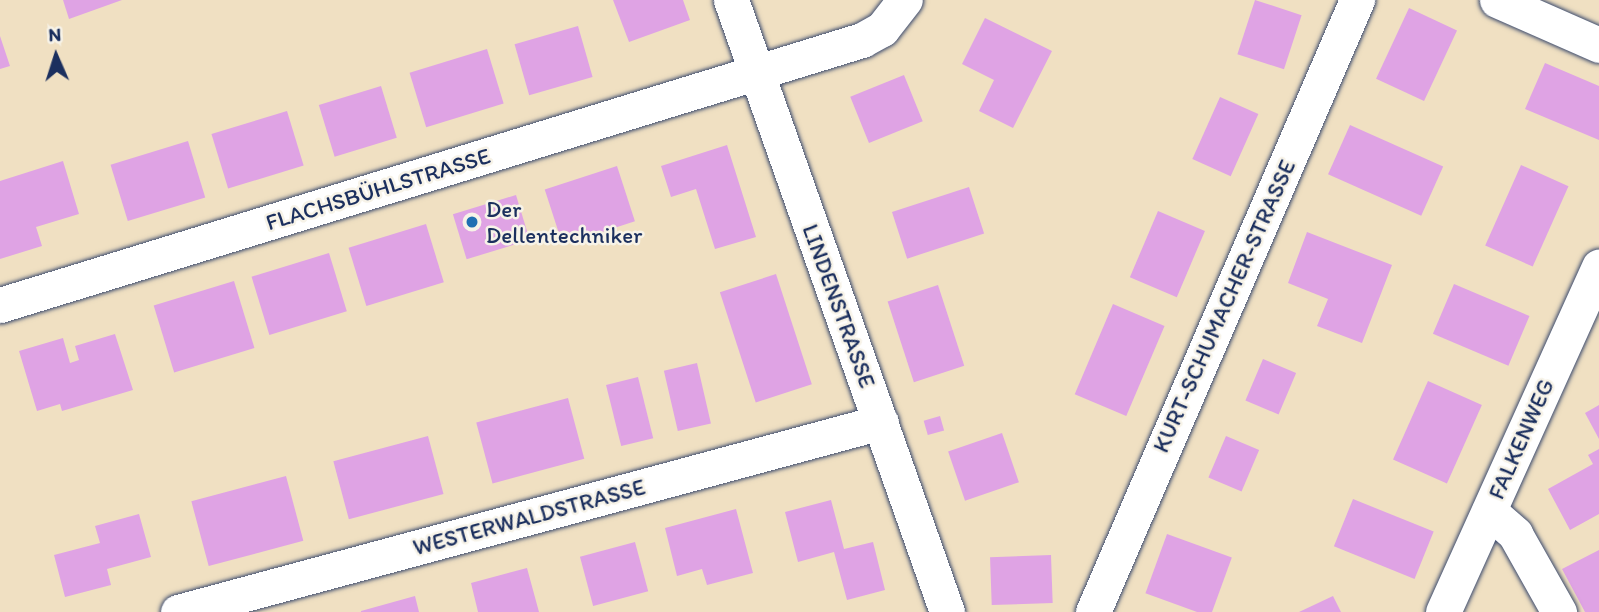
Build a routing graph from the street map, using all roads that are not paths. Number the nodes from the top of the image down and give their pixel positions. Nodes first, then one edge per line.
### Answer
1 (731, 0) edge
2 (905, 0) edge
3 (1357, 0) edge
4 (1497, 0) edge
5 (1599, 46) edge
6 (756, 73) junction
7 (1599, 267) edge
8 (0, 305) edge
9 (1589, 315) edge
10 (881, 422) junction
11 (1489, 511) junction
12 (178, 612) edge
13 (947, 612) edge
14 (1093, 612) edge
15 (1443, 612) edge
16 (1559, 612) edge

1 - 6 street, LINDENSTRASSE
2 - 6 street, FLACHSBÜHLSTRASSE
3 - 14 street, KURT-SCHUMACHER-STRASSE
4 - 5 street
6 - 8 street, FLACHSBÜHLSTRASSE
6 - 10 street, LINDENSTRASSE
7 - 9 street, FALKENWEG
9 - 11 street, FALKENWEG
10 - 12 street, WESTERWALDSTRASSE
10 - 13 street, LINDENSTRASSE
11 - 15 street, FALKENWEG
11 - 16 street

